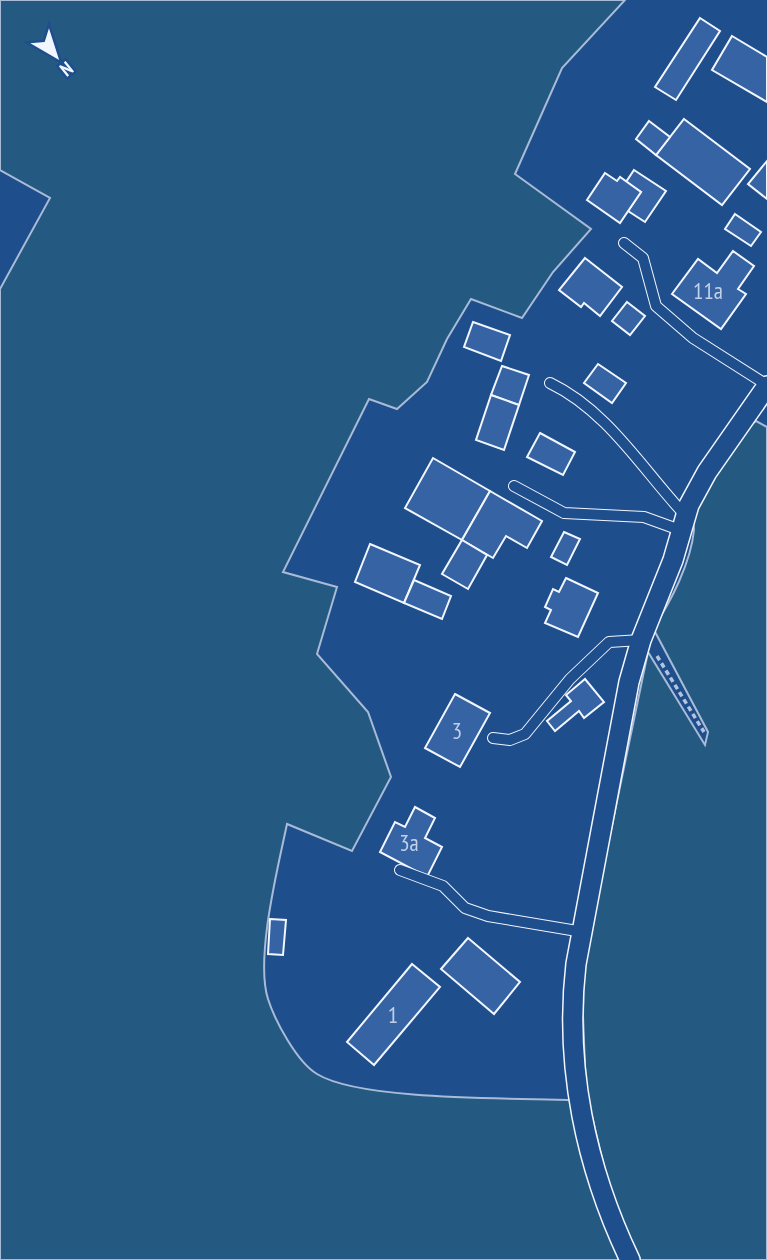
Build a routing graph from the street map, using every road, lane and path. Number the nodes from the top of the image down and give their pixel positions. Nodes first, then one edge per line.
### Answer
1 (624, 243) dead end
2 (550, 383) dead end
3 (767, 386) edge
4 (514, 486) dead end
5 (682, 523) junction
6 (641, 640) junction
7 (704, 732) dead end
8 (493, 738) dead end
9 (400, 870) dead end
10 (584, 932) junction
11 (630, 1260) edge

1 - 3 lane
2 - 5 lane
3 - 5 street
4 - 5 lane
5 - 6 street
6 - 7 path
6 - 8 lane
6 - 10 street
9 - 10 lane
10 - 11 street

